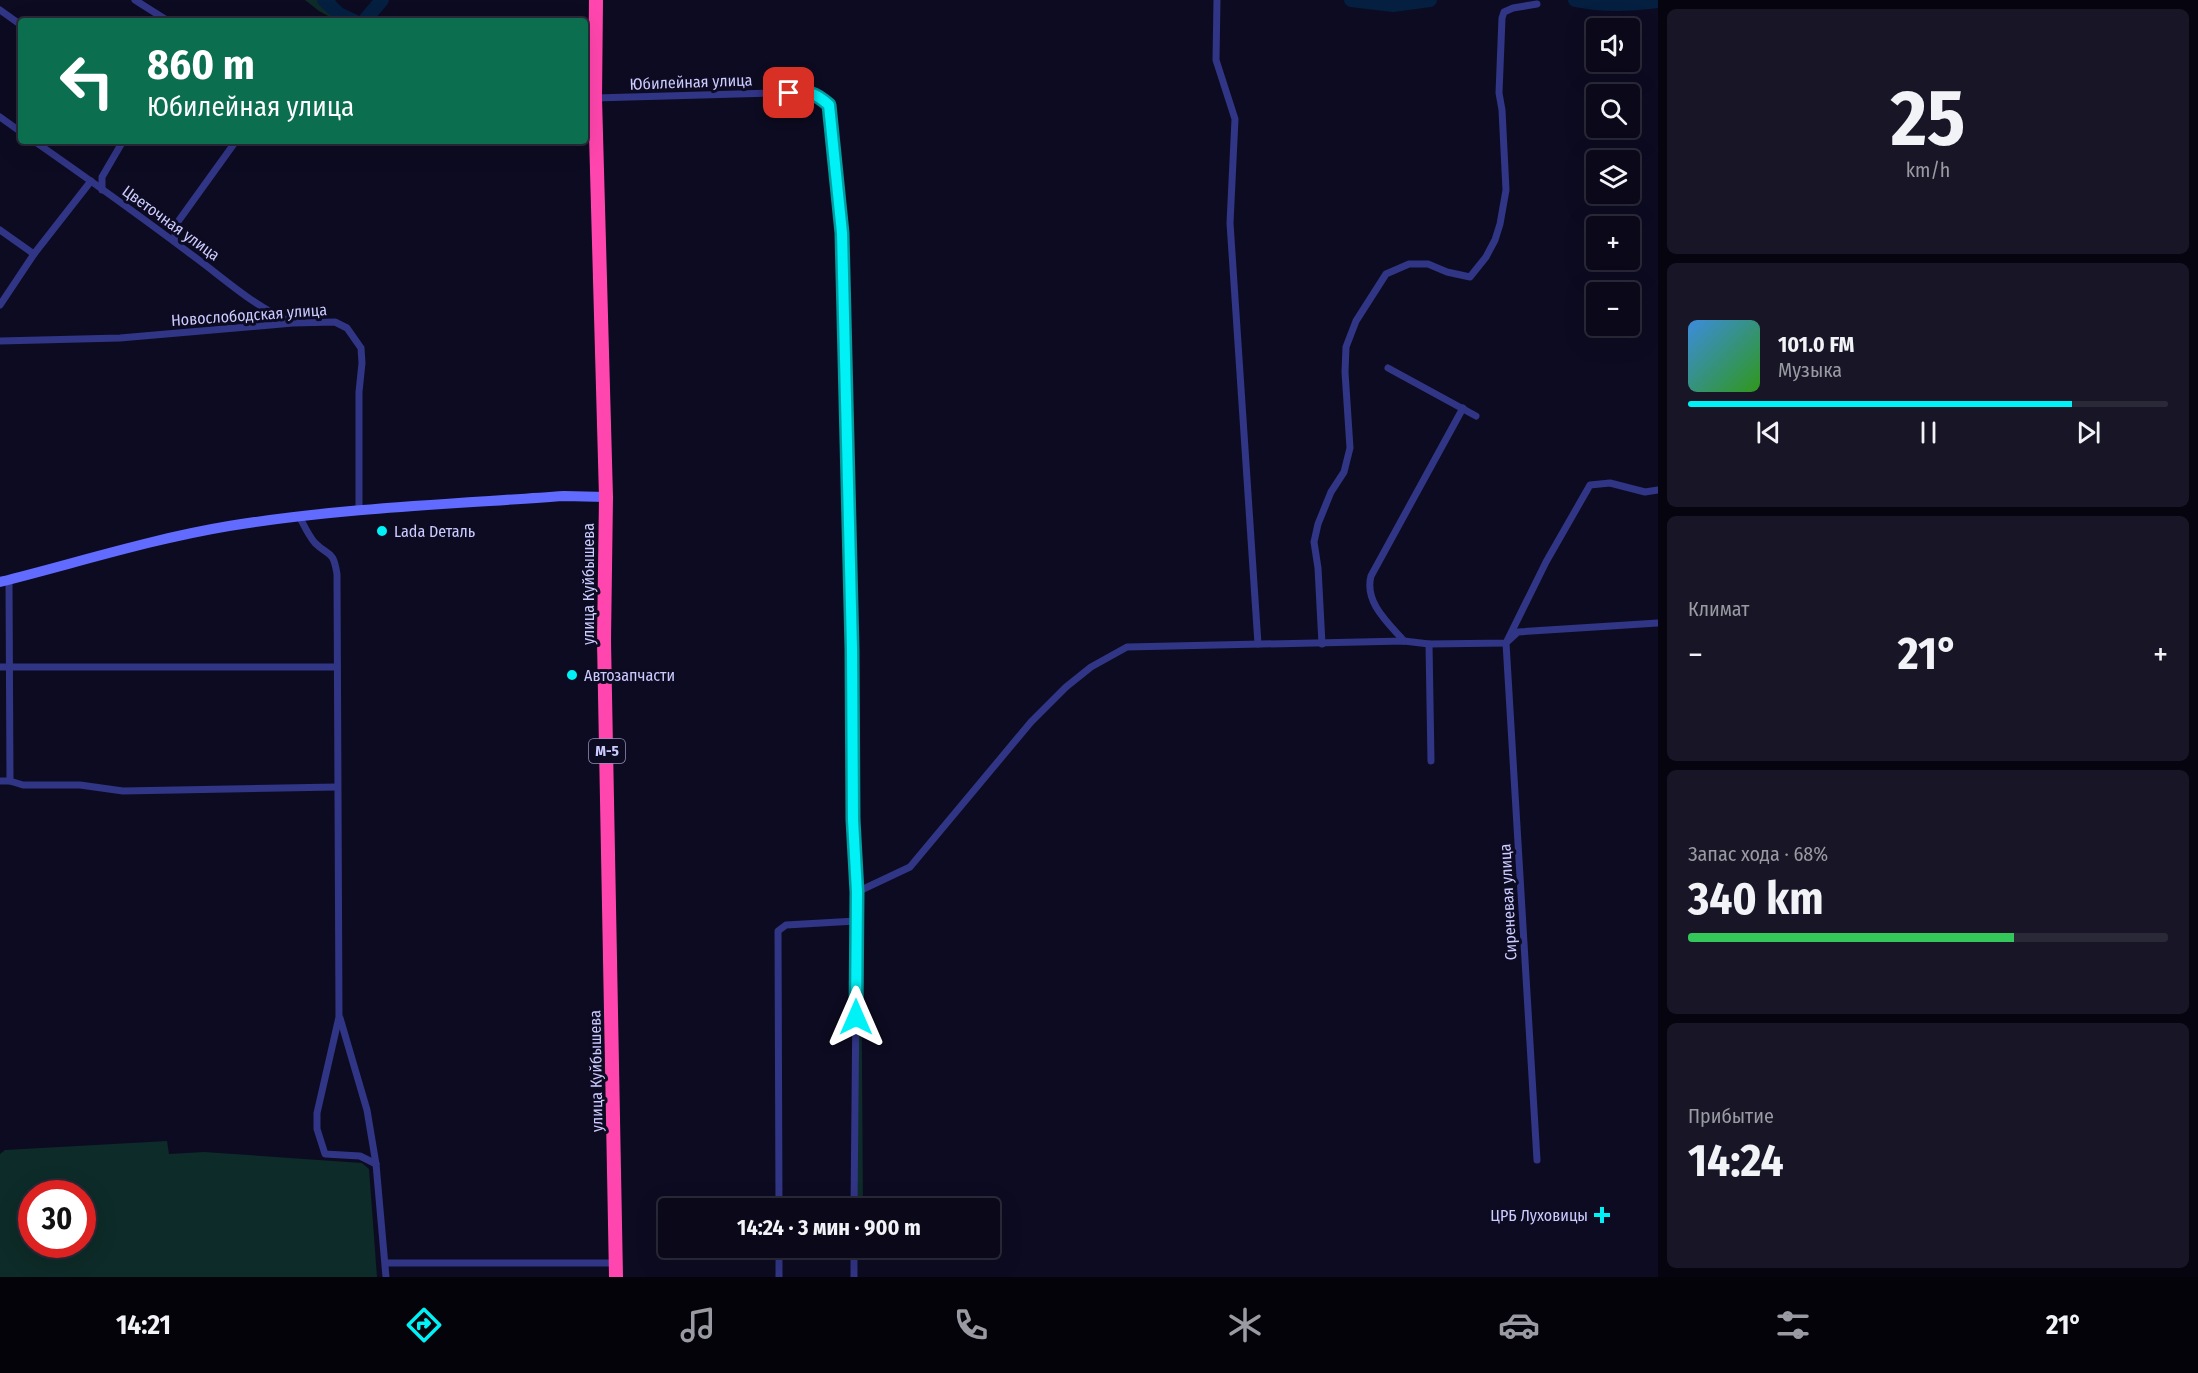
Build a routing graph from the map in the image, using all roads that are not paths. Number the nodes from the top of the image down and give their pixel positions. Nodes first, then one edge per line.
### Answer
1 (135, 0) edge
2 (596, 0) edge
3 (1216, 0) edge
4 (1537, 4) dead end
5 (0, 10) edge
6 (163, 18) edge
7 (18, 23) edge
8 (595, 98) junction
9 (0, 117) edge
10 (18, 130) edge
11 (38, 144) edge
12 (121, 144) edge
13 (234, 144) edge
14 (91, 181) junction
15 (102, 190) junction
16 (0, 230) edge
17 (174, 241) junction
18 (34, 254) junction
19 (0, 305) edge
20 (293, 323) junction
21 (0, 341) edge
22 (1388, 368) dead end
23 (1463, 408) junction
24 (1476, 416) dead end
25 (1658, 489) edge
26 (606, 497) junction
27 (359, 511) junction
28 (299, 516) junction
29 (4, 581) edge
30 (1658, 623) edge
31 (1404, 641) junction
32 (1506, 643) junction
33 (1258, 644) junction
34 (1322, 644) junction
35 (1429, 644) junction
36 (0, 667) edge
37 (10, 667) junction
38 (337, 667) junction
39 (1431, 761) dead end
40 (0, 781) edge
41 (10, 781) junction
42 (338, 786) junction
43 (857, 892) junction
44 (856, 921) junction
45 (339, 1017) junction
46 (1537, 1160) dead end
47 (376, 1164) junction
48 (779, 1198) edge
49 (854, 1198) edge
50 (779, 1258) edge
51 (854, 1258) edge
52 (386, 1263) junction
53 (616, 1270) edge
54 (386, 1277) edge
55 (779, 1277) edge
56 (854, 1277) edge

1 - 6 street
2 - 8 highway, улица Куйбышева / М-5
3 - 33 street
4 - 34 street
5 - 7 street
8 - 26 highway, улица Куйбышева / М-5
8 - 43 street, Юбилейная улица
9 - 10 street
11 - 14 street, Цветочная улица
12 - 15 street
13 - 17 street
14 - 15 street, Цветочная улица
14 - 18 street
15 - 17 street, Цветочная улица
16 - 18 street
17 - 20 street, Цветочная улица
18 - 19 street
20 - 21 street, Новослободская улица
20 - 27 street, Новослободская улица
22 - 23 street
23 - 24 street
23 - 31 street
25 - 32 street, Сиреневая улица
26 - 27 street
26 - 53 highway, улица Куйбышева / М-5
27 - 28 street
28 - 29 street
28 - 38 street
29 - 37 street
30 - 32 street
31 - 34 street
31 - 35 street
32 - 35 street
32 - 46 street, Сиреневая улица
33 - 34 street
33 - 43 street
35 - 39 street
36 - 37 street
37 - 38 street
37 - 41 street
38 - 42 street
40 - 41 street
41 - 42 street
42 - 45 street
43 - 44 street, Юбилейная улица
44 - 48 street
44 - 49 street, Юбилейная улица
45 - 47 street
45 - 47 street
47 - 52 street
50 - 55 street
51 - 56 street
52 - 53 street
52 - 54 street

